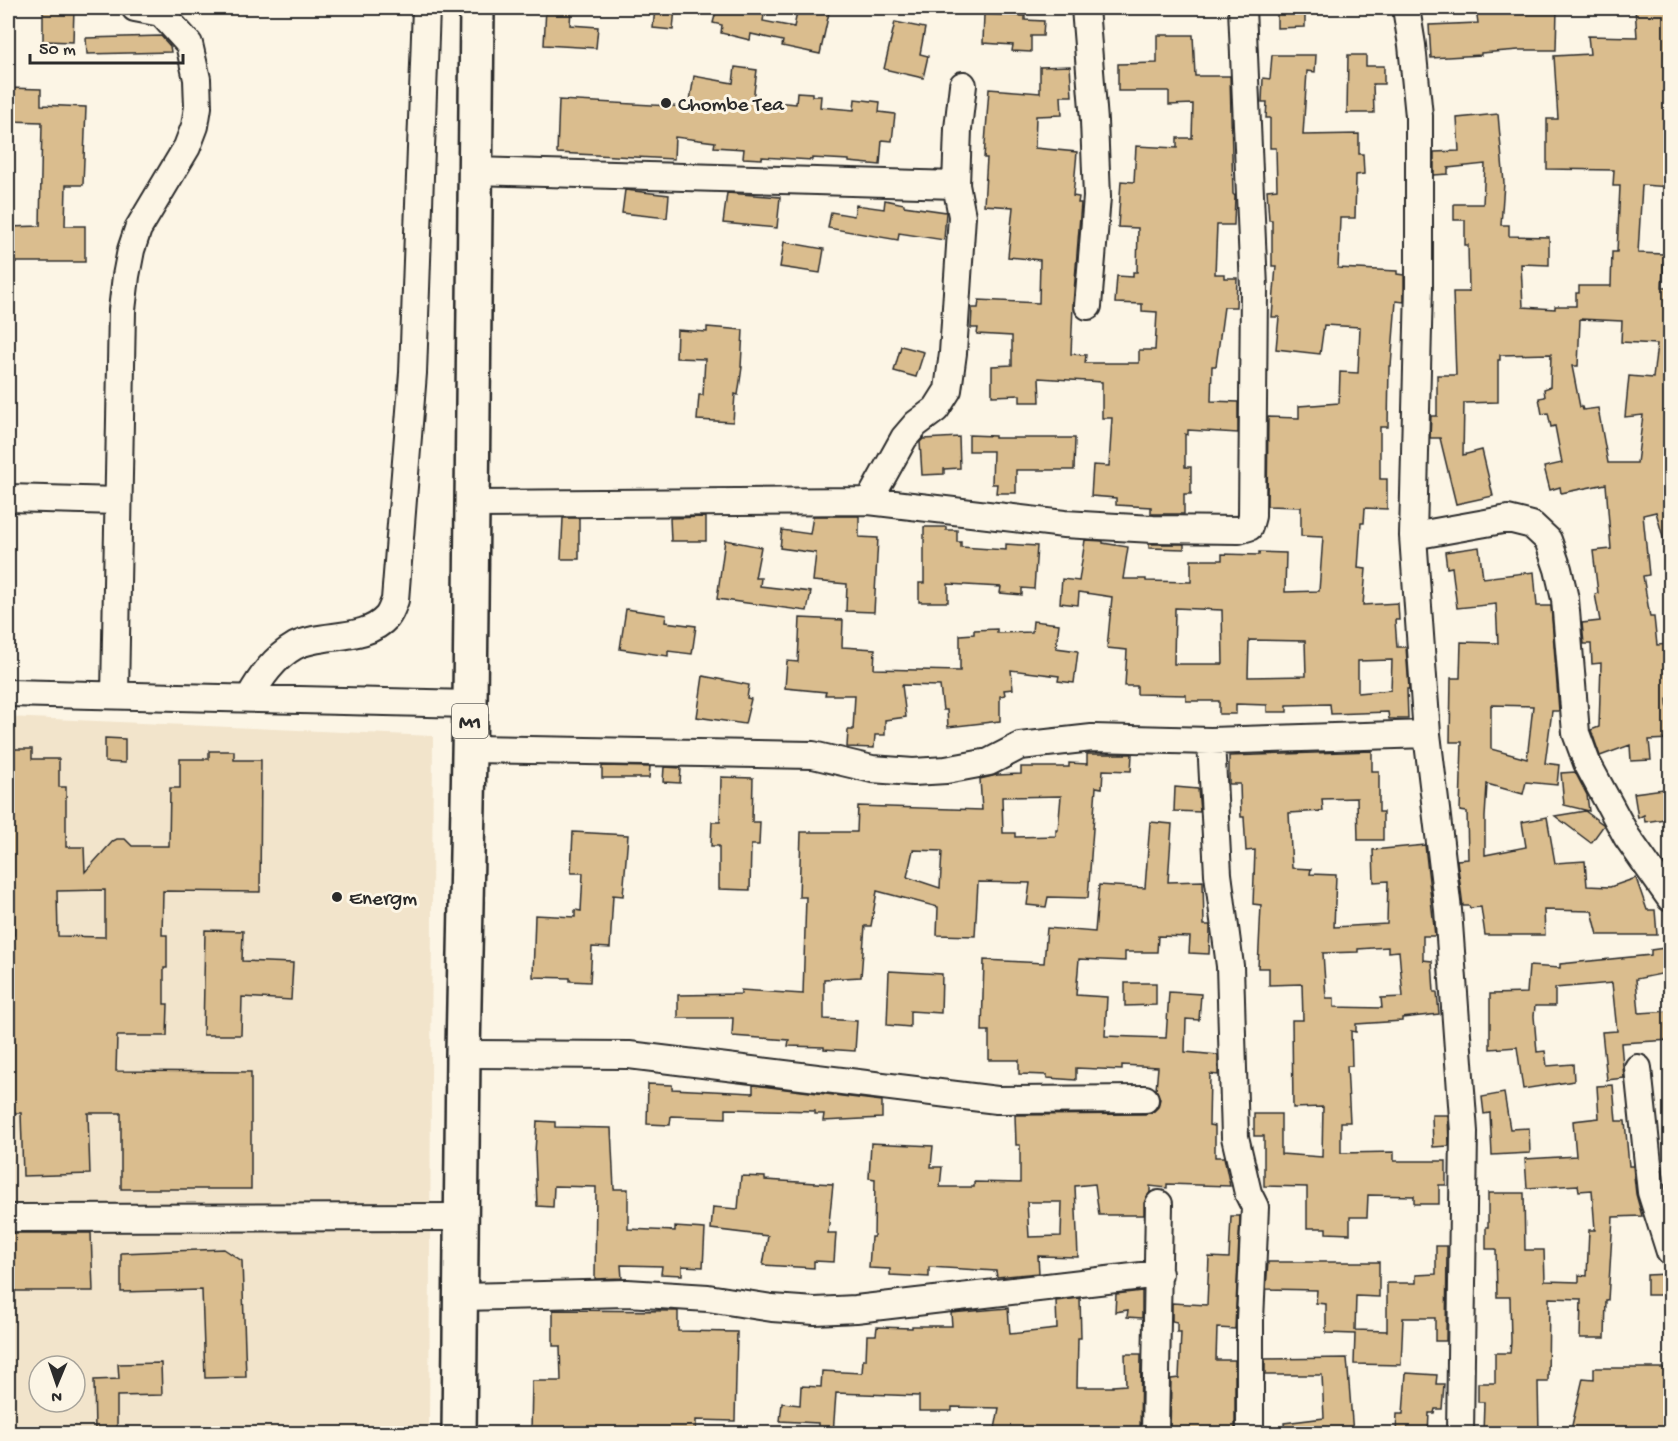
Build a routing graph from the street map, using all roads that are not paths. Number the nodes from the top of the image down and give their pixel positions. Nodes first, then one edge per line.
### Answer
1 (135, 8) edge
2 (426, 8) edge
3 (477, 8) edge
4 (1085, 8) edge
5 (1242, 8) edge
6 (1406, 8) edge
7 (963, 85) dead end
8 (475, 171) junction
9 (956, 185) junction
10 (1088, 306) dead end
11 (8, 498) edge
12 (118, 501) junction
13 (869, 501) junction
14 (471, 504) junction
15 (1413, 536) junction
16 (8, 693) edge
17 (115, 694) junction
18 (249, 698) junction
19 (470, 704) junction
20 (1427, 734) junction
21 (1211, 741) junction
22 (470, 748) junction
23 (1671, 898) edge
24 (463, 1054) junction
25 (1638, 1068) dead end
26 (1145, 1099) dead end
27 (1159, 1204) dead end
28 (462, 1217) junction
29 (8, 1218) edge
30 (1671, 1252) edge
31 (1159, 1274) junction
32 (461, 1298) junction
33 (459, 1434) edge
34 (1155, 1434) edge
35 (1250, 1434) edge
36 (1460, 1434) edge

1 - 12 street
2 - 18 street
3 - 8 highway, M1
4 - 10 street
5 - 13 street
6 - 15 street
7 - 9 street
8 - 9 street
8 - 14 highway, M1
9 - 13 street
11 - 12 street
12 - 17 street
13 - 14 street
14 - 19 highway, M1
15 - 20 street
15 - 23 street
16 - 17 street
17 - 18 street
18 - 19 street
19 - 22 highway, M1
20 - 21 street
20 - 36 street
21 - 22 street
21 - 35 street
22 - 24 highway, M1
24 - 26 street
24 - 28 highway, M1
25 - 30 street
27 - 31 street
28 - 29 street
28 - 32 highway, M1
31 - 32 street
31 - 34 street
32 - 33 highway, M1

